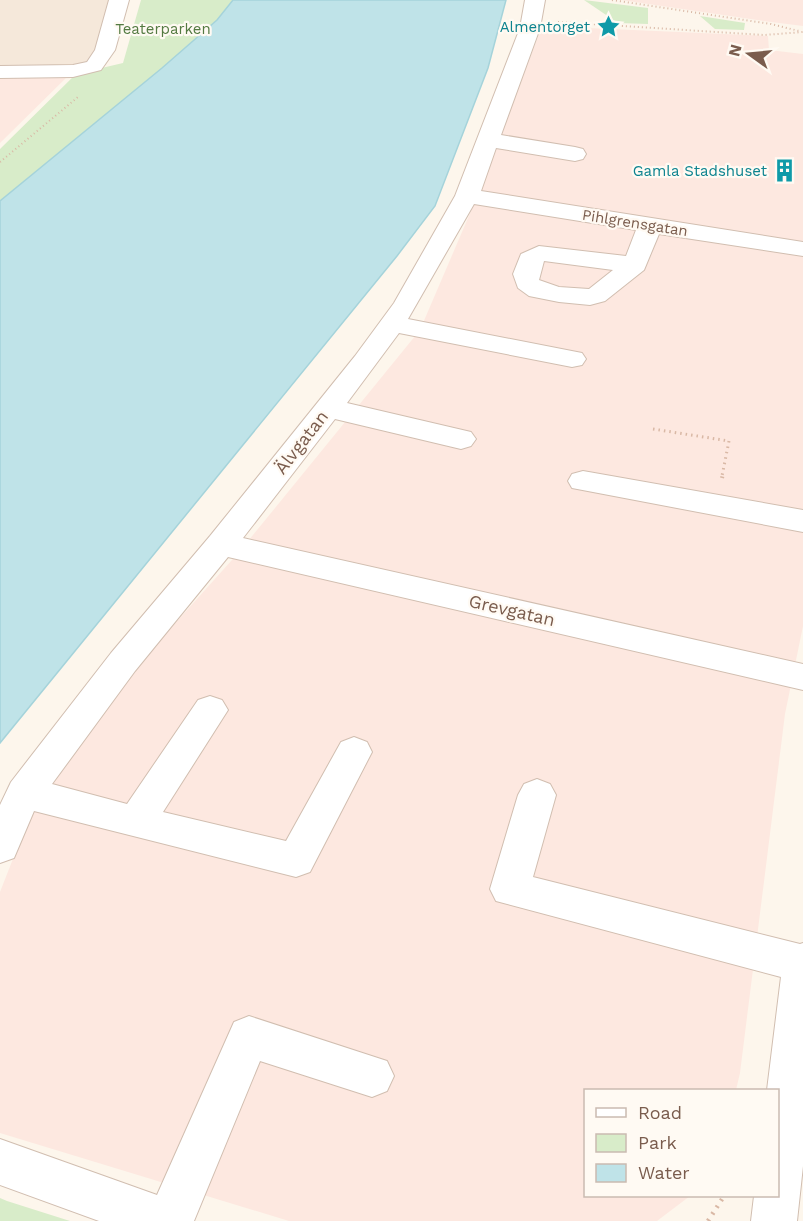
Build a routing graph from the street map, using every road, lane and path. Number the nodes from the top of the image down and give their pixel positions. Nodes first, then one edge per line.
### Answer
1 (119, 0) edge
2 (535, 0) edge
3 (612, 0) edge
4 (532, 20) junction
5 (0, 72) edge
6 (83, 94) dead end
7 (488, 140) junction
8 (575, 154) dead end
9 (0, 162) edge
10 (467, 196) junction
11 (650, 225) junction
12 (803, 249) edge
13 (635, 264) dead end
14 (392, 324) junction
15 (572, 359) dead end
16 (328, 408) junction
17 (653, 429) dead end
18 (461, 439) dead end
19 (583, 481) dead end
20 (716, 505) junction
21 (803, 521) edge
22 (221, 544) junction
23 (803, 677) edge
24 (210, 710) dead end
25 (354, 752) dead end
26 (24, 793) junction
27 (537, 795) dead end
28 (136, 822) junction
29 (0, 846) edge
30 (803, 963) edge
31 (372, 1076) dead end
32 (0, 1162) edge
33 (779, 1168) edge
34 (723, 1197) edge
35 (777, 1197) edge
36 (164, 1221) edge
37 (170, 1221) edge
38 (708, 1221) edge
39 (774, 1221) edge

1 - 5 street
2 - 4 street, Älvgatan
3 - 4 path
4 - 7 street, Älvgatan
6 - 9 path
7 - 8 street
7 - 10 street, Älvgatan
10 - 11 street, Pihlgrensgatan
10 - 14 street, Älvgatan
11 - 12 street, Pihlgrensgatan
11 - 13 street
14 - 15 street
14 - 16 street, Älvgatan
16 - 18 street
16 - 22 street, Älvgatan
17 - 20 path
19 - 20 street
20 - 21 street
22 - 23 street, Grevgatan
22 - 26 street, Älvgatan
24 - 28 street
25 - 28 street
26 - 28 street
26 - 29 street, Älvgatan
27 - 30 street
30 - 33 street
31 - 37 street
32 - 36 street
34 - 38 path
35 - 39 street

